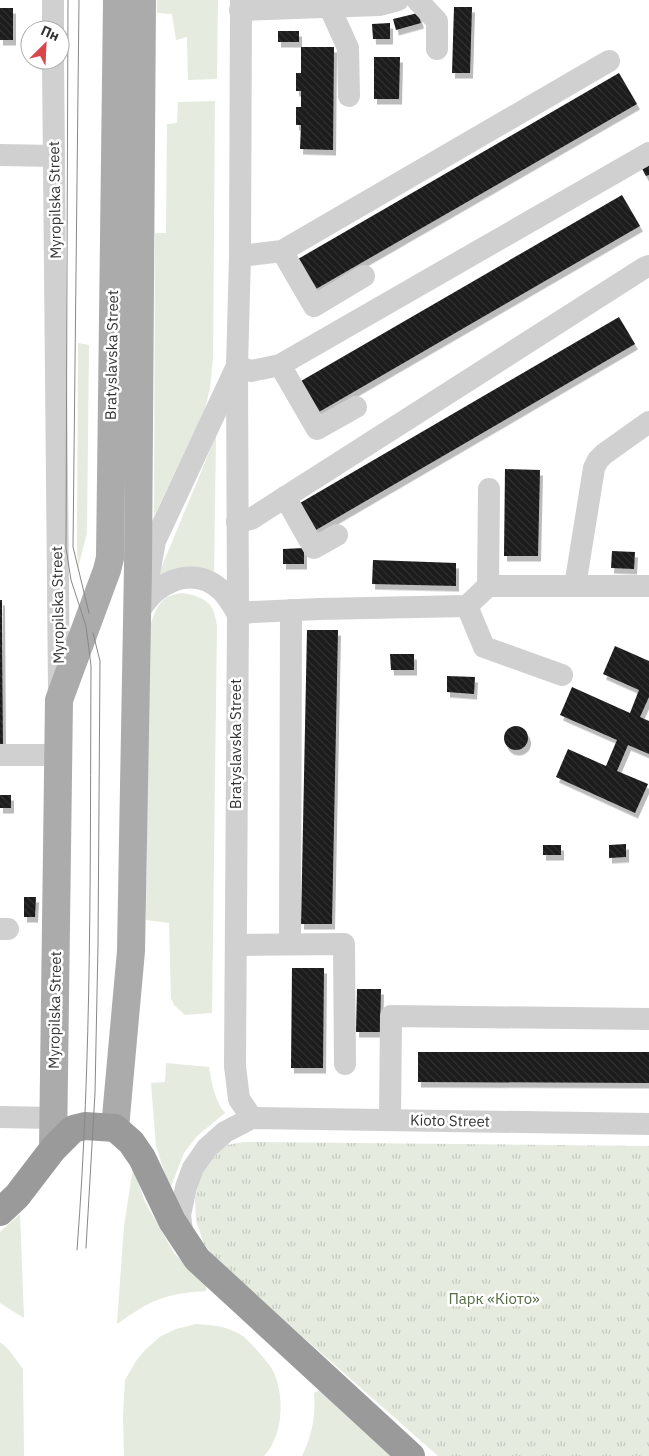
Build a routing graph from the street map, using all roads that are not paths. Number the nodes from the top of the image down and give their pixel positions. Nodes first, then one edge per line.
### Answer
1 (53, 0) edge
2 (117, 0) edge
3 (142, 0) edge
4 (398, 0) edge
5 (416, 0) edge
6 (283, 4) edge
7 (241, 5) edge
8 (329, 6) junction
9 (53, 20) edge
10 (437, 49) dead end
11 (609, 61) dead end
12 (53, 70) edge
13 (349, 96) dead end
14 (649, 153) edge
15 (0, 155) edge
16 (54, 156) junction
17 (282, 251) junction
18 (240, 256) junction
19 (649, 266) edge
20 (364, 276) dead end
21 (280, 365) junction
22 (237, 366) junction
23 (356, 407) dead end
24 (649, 422) edge
25 (489, 489) dead end
26 (285, 497) junction
27 (237, 522) junction
28 (337, 535) dead end
29 (107, 570) junction
30 (488, 586) junction
31 (575, 586) junction
32 (649, 586) edge
33 (144, 597) junction
34 (467, 606) junction
35 (290, 610) junction
36 (238, 614) junction
37 (562, 675) dead end
38 (59, 700) junction
39 (0, 755) edge
40 (58, 755) junction
41 (290, 944) junction
42 (236, 945) junction
43 (649, 1019) edge
44 (345, 1064) dead end
45 (0, 1118) edge
46 (53, 1118) junction
47 (252, 1118) junction
48 (390, 1120) junction
49 (649, 1124) edge
50 (115, 1128) junction
51 (53, 1149) junction
52 (0, 1212) edge
53 (183, 1239) junction
54 (412, 1456) edge

1 - 9 street
2 - 29 main road, Bratyslavska Street
3 - 33 main road, Bratyslavska Street
4 - 8 street
5 - 10 street
6 - 7 street
6 - 8 street
7 - 18 street, Bratyslavska Street
8 - 13 street
11 - 17 street
12 - 16 street, Myropilska Street
14 - 21 street
15 - 16 street
16 - 38 street, Myropilska Street
17 - 18 street
17 - 20 street
18 - 22 street, Bratyslavska Street
19 - 26 street
21 - 22 street
21 - 23 street
22 - 27 street, Bratyslavska Street
22 - 33 street, Bratyslavska Street
24 - 31 street
25 - 30 street
26 - 27 street
26 - 28 street
27 - 36 street, Bratyslavska Street
29 - 33 main road
29 - 38 main road, Bratyslavska Street
30 - 31 street
30 - 34 street
31 - 32 street
33 - 36 street
33 - 50 main road, Bratyslavska Street
34 - 35 street
34 - 37 street
35 - 36 street
35 - 41 street
36 - 42 street, Bratyslavska Street
38 - 40 main road, Myropilska Street
39 - 40 street
40 - 46 main road, Myropilska Street
41 - 42 street
41 - 44 street
42 - 47 street, Bratyslavska Street
43 - 48 street
45 - 46 street
46 - 51 main road, Myropilska Street
47 - 48 street, Kioto Street
47 - 53 street
48 - 49 street, Kioto Street
50 - 51 highway
50 - 53 highway
51 - 52 highway
53 - 54 highway

